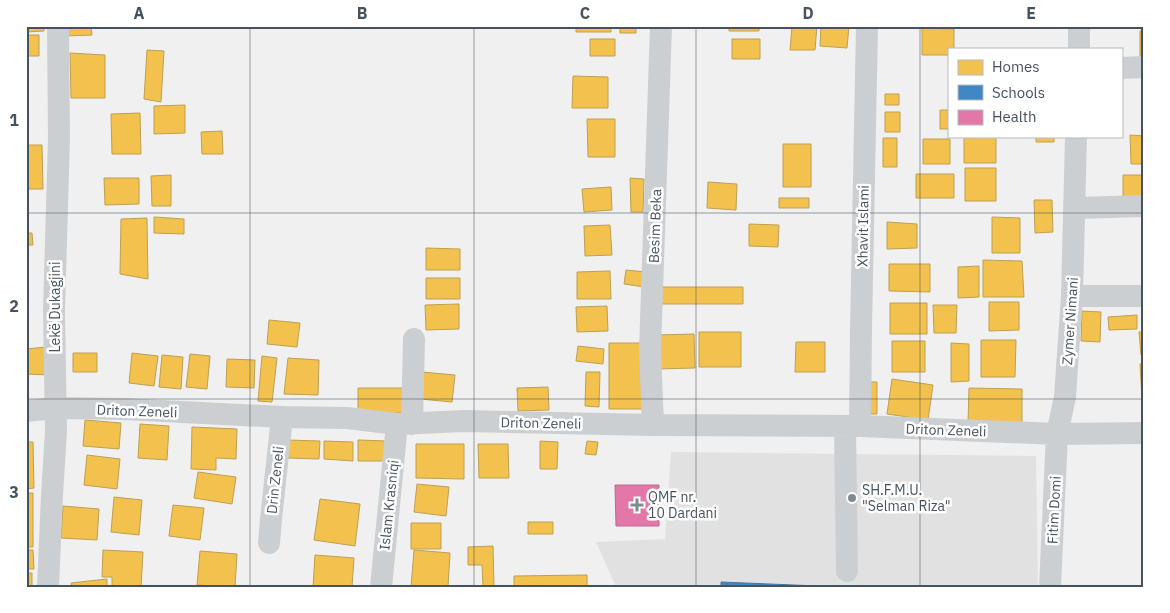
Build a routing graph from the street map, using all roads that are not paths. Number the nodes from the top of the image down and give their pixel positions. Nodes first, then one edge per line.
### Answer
1 (58, 26) edge
2 (661, 26) edge
3 (867, 26) edge
4 (1079, 26) edge
5 (1079, 48) edge
6 (1144, 67) edge
7 (1122, 68) edge
8 (1076, 138) edge
9 (1144, 206) edge
10 (1075, 208) junction
11 (1072, 296) junction
12 (1144, 296) edge
13 (414, 340) dead end
14 (56, 408) junction
15 (26, 411) edge
16 (282, 417) junction
17 (405, 424) junction
18 (653, 425) junction
19 (853, 427) junction
20 (1144, 433) edge
21 (1057, 434) junction
22 (269, 543) dead end
23 (847, 571) dead end
24 (48, 587) edge
25 (381, 587) edge
26 (1050, 587) edge

1 - 14 street, Lekë Dukagjini
2 - 18 street, Besim Beka
3 - 19 street, Xhavit Islami
4 - 5 street
6 - 7 street
8 - 10 street, Zymer Nimani
9 - 10 street
10 - 11 street, Zymer Nimani
11 - 12 street
11 - 21 street, Zymer Nimani
13 - 17 street
14 - 15 street, Driton Zeneli
14 - 16 street, Driton Zeneli
14 - 24 street, Lekë Dukagjini
16 - 17 street, Driton Zeneli
16 - 22 street, Drin Zeneli
17 - 18 street, Driton Zeneli
17 - 25 street, Islam Krasniqi
18 - 19 street, Driton Zeneli
19 - 21 street, Driton Zeneli
19 - 23 street, Xhavit Islami
20 - 21 street, Driton Zeneli
21 - 26 street, Fitim Domi

